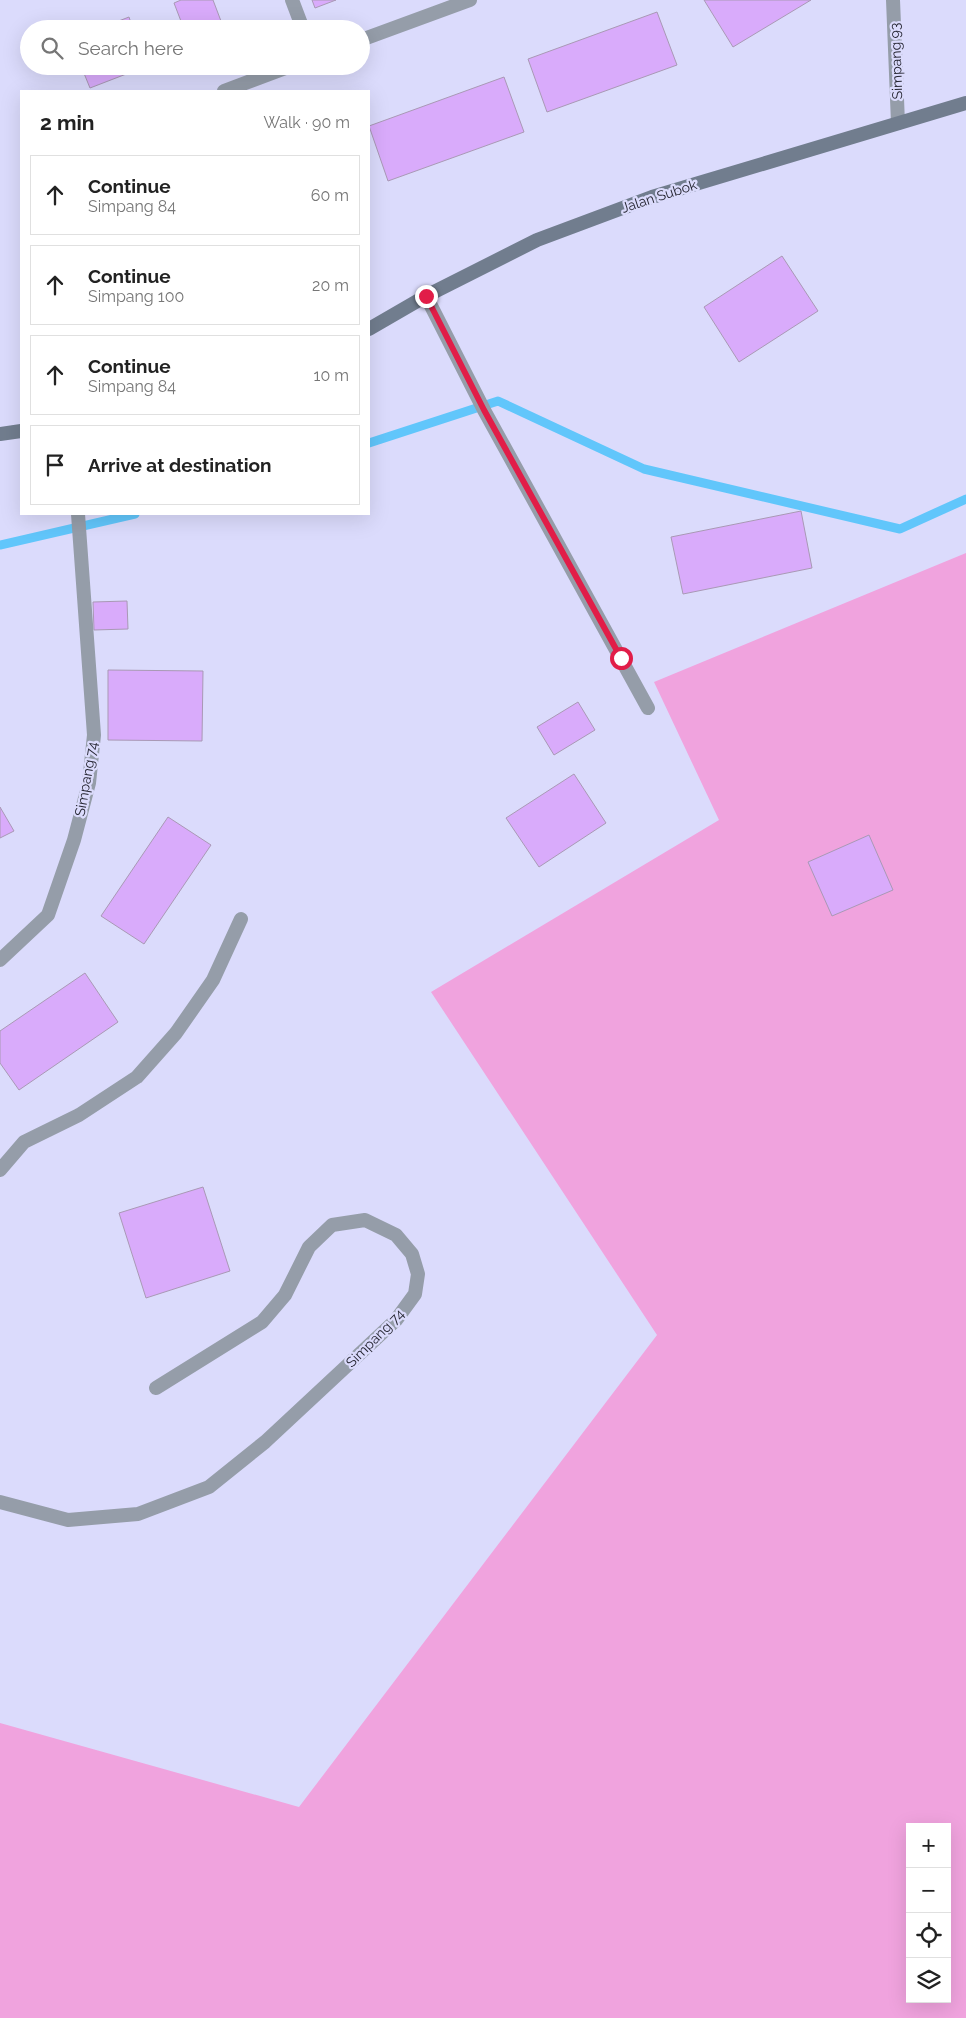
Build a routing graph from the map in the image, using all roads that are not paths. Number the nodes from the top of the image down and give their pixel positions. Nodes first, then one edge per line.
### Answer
1 (292, 0) edge
2 (470, 0) edge
3 (894, 0) edge
4 (300, 20) edge
5 (370, 37) edge
6 (267, 75) edge
7 (227, 90) edge
8 (966, 103) edge
9 (898, 123) junction
10 (426, 296) junction
11 (370, 328) edge
12 (20, 431) edge
13 (0, 434) edge
14 (78, 515) edge
15 (648, 708) dead end
16 (241, 919) dead end
17 (0, 960) edge
18 (0, 1170) edge
19 (156, 1388) dead end
20 (0, 1502) edge

1 - 4 street
2 - 5 street
3 - 9 street, Simpang 93
6 - 7 street
8 - 9 main road, Jalan Subok
9 - 10 main road, Jalan Subok
10 - 11 main road, Jalan Subok
10 - 15 street
12 - 13 main road
14 - 17 street, Simpang 74
16 - 18 street
19 - 20 street, Simpang 74

